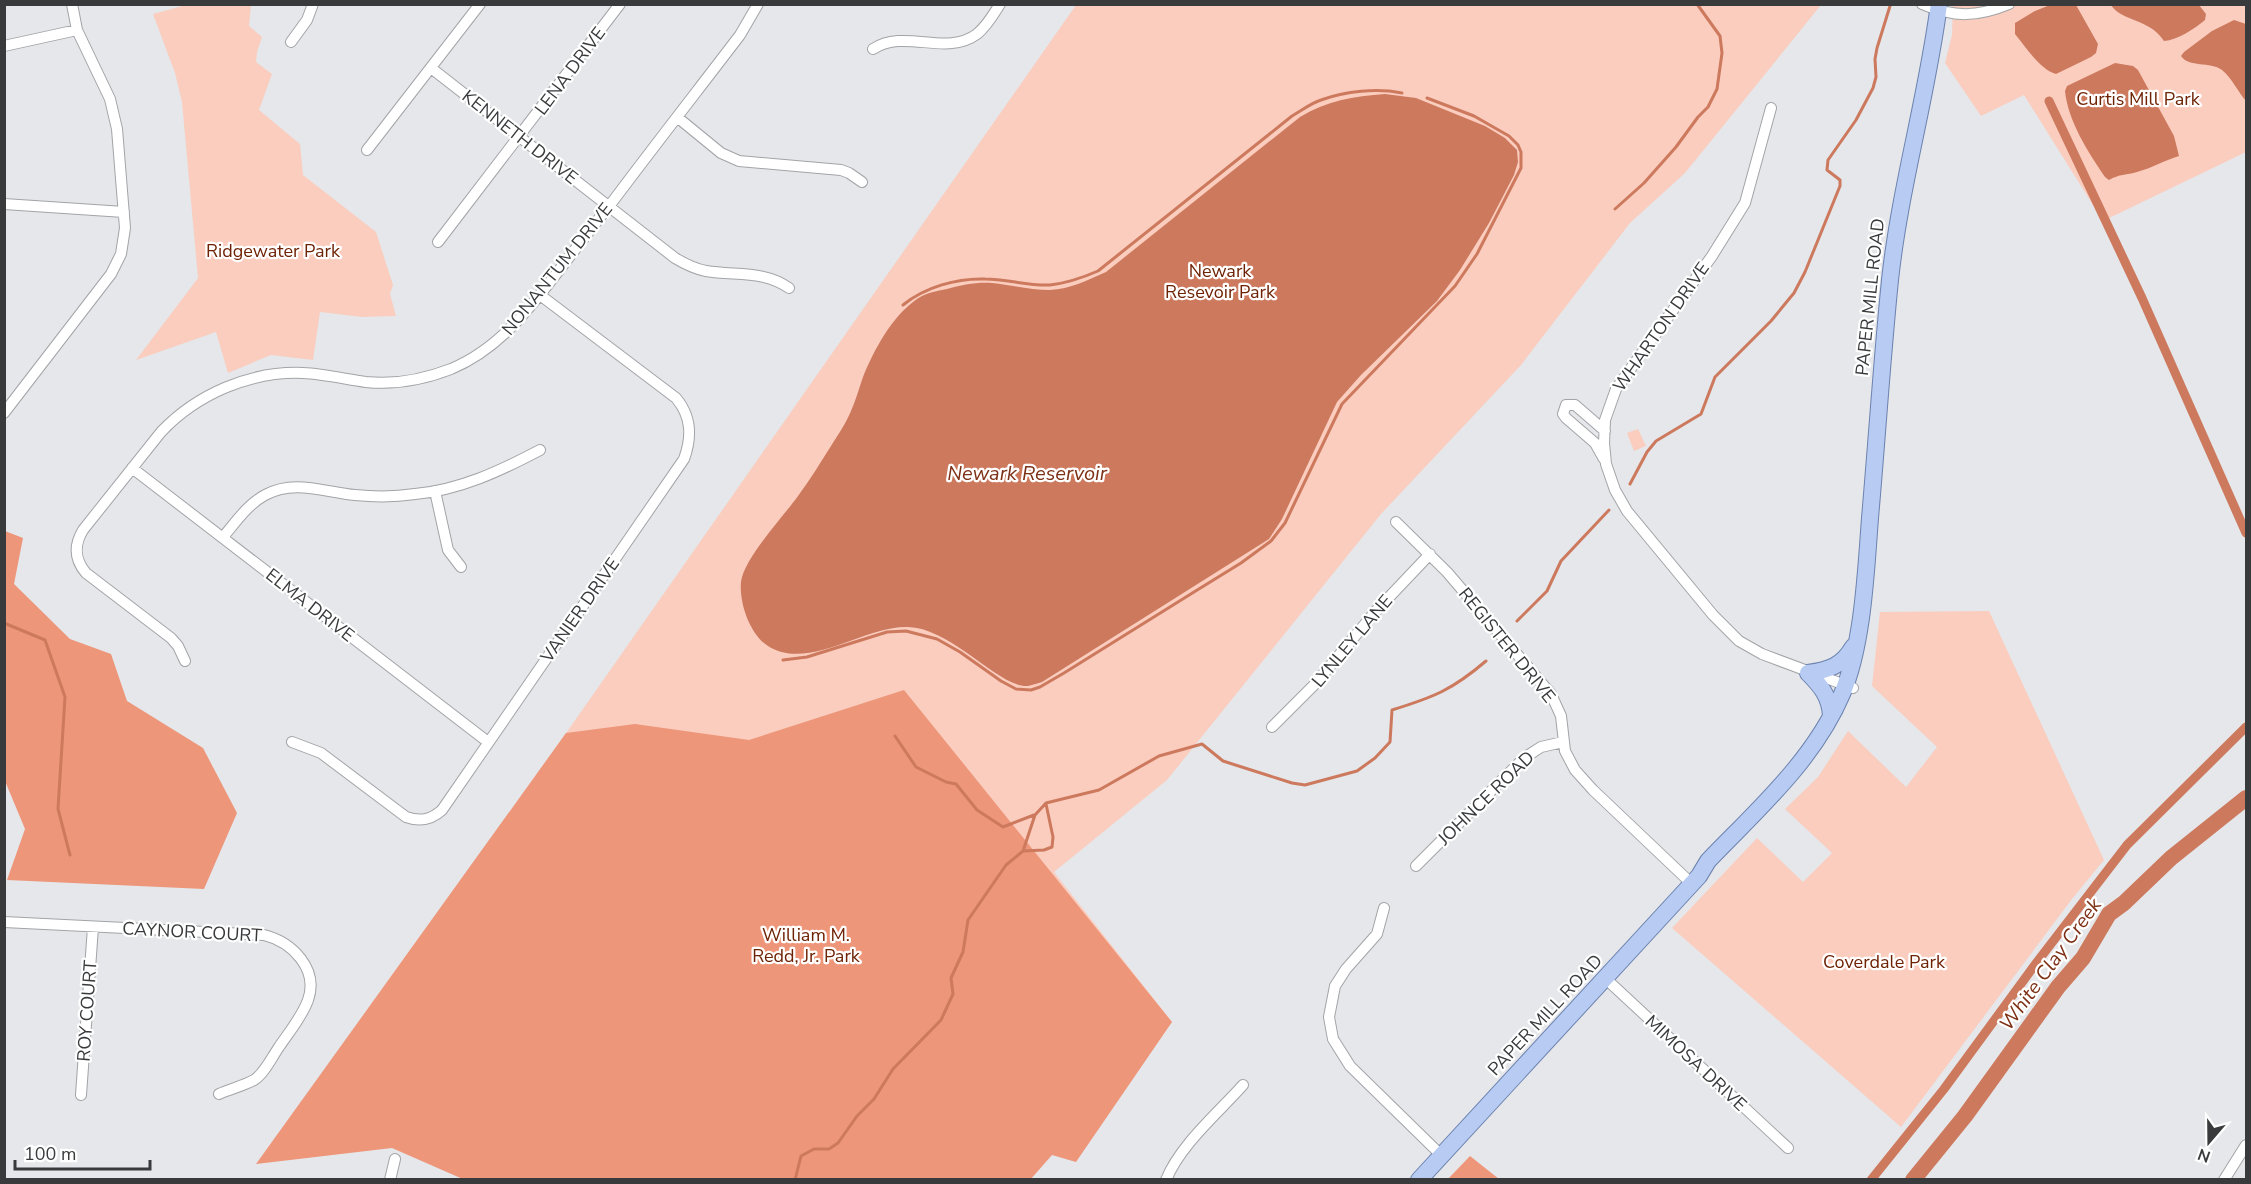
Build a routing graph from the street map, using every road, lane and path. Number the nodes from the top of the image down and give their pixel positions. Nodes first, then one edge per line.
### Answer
1 (72, 4) edge
2 (313, 4) edge
3 (480, 4) edge
4 (620, 4) edge
5 (758, 4) edge
6 (1000, 4) edge
7 (2009, 4) edge
8 (1933, 7) edge
9 (77, 30) junction
10 (291, 42) dead end
11 (4, 46) edge
12 (873, 49) dead end
13 (431, 68) junction
14 (1771, 108) dead end
15 (677, 117) junction
16 (519, 137) junction
17 (367, 150) dead end
18 (862, 182) dead end
19 (4, 204) edge
20 (608, 206) junction
21 (124, 212) junction
22 (438, 242) dead end
23 (789, 288) dead end
24 (540, 295) junction
25 (4, 412) edge
26 (1605, 431) junction
27 (540, 450) dead end
28 (1606, 464) junction
29 (132, 468) junction
30 (435, 491) junction
31 (1396, 522) dead end
32 (223, 537) junction
33 (1430, 554) junction
34 (461, 567) dead end
35 (1864, 597) junction
36 (1857, 641) junction
37 (185, 661) dead end
38 (1808, 673) junction
39 (1849, 687) junction
40 (1831, 716) junction
41 (1272, 727) dead end
42 (292, 742) dead end
43 (488, 742) junction
44 (1563, 742) junction
45 (1416, 866) dead end
46 (1696, 880) junction
47 (1384, 908) dead end
48 (4, 922) edge
49 (93, 927) junction
50 (1605, 978) junction
51 (1243, 1085) dead end
52 (219, 1094) dead end
53 (81, 1095) dead end
54 (2247, 1145) edge
55 (1788, 1148) dead end
56 (1441, 1155) junction
57 (395, 1159) dead end
58 (390, 1179) edge
59 (1166, 1179) edge
60 (1419, 1179) edge
61 (2224, 1179) edge

1 - 9 street
2 - 10 street
3 - 13 street
4 - 16 street, LENA DRIVE
5 - 15 street, NONANTUM DRIVE
6 - 12 street
7 - 8 street
8 - 35 main road, PAPER MILL ROAD
9 - 11 street
9 - 21 street
13 - 16 street, KENNETH DRIVE
13 - 17 street
14 - 26 street, WHARTON DRIVE
15 - 18 street
15 - 20 street, NONANTUM DRIVE
16 - 20 street, KENNETH DRIVE
16 - 22 street, LENA DRIVE
19 - 21 street
20 - 23 street, KENNETH DRIVE
20 - 24 street, NONANTUM DRIVE
21 - 25 street
24 - 29 street, NONANTUM DRIVE
24 - 43 street, VANIER DRIVE
26 - 28 street, WHARTON DRIVE
26 - 28 street
27 - 30 street
28 - 38 street, WHARTON DRIVE
29 - 32 street, ELMA DRIVE
29 - 37 street, NONANTUM DRIVE
30 - 32 street
30 - 34 street
31 - 33 street, REGISTER DRIVE
32 - 43 street, ELMA DRIVE
33 - 41 street, LYNLEY LANE
33 - 44 street, REGISTER DRIVE
35 - 36 main road, PAPER MILL ROAD
35 - 39 main road, PAPER MILL ROAD
36 - 38 main road
36 - 39 main road, PAPER MILL ROAD
38 - 39 street, WHARTON DRIVE
38 - 40 main road
39 - 40 main road, PAPER MILL ROAD
39 - 46 main road, PAPER MILL ROAD
40 - 46 main road, PAPER MILL ROAD
42 - 43 street, VANIER DRIVE
44 - 45 street, JOHNCE ROAD
44 - 46 street, REGISTER DRIVE
46 - 50 main road, PAPER MILL ROAD
47 - 56 street
48 - 49 street, CAYNOR COURT
49 - 52 street, CAYNOR COURT
49 - 53 street, ROY COURT
50 - 55 street, MIMOSA DRIVE
50 - 56 main road, PAPER MILL ROAD
51 - 59 street
54 - 61 street
56 - 60 main road, PAPER MILL ROAD
57 - 58 street

